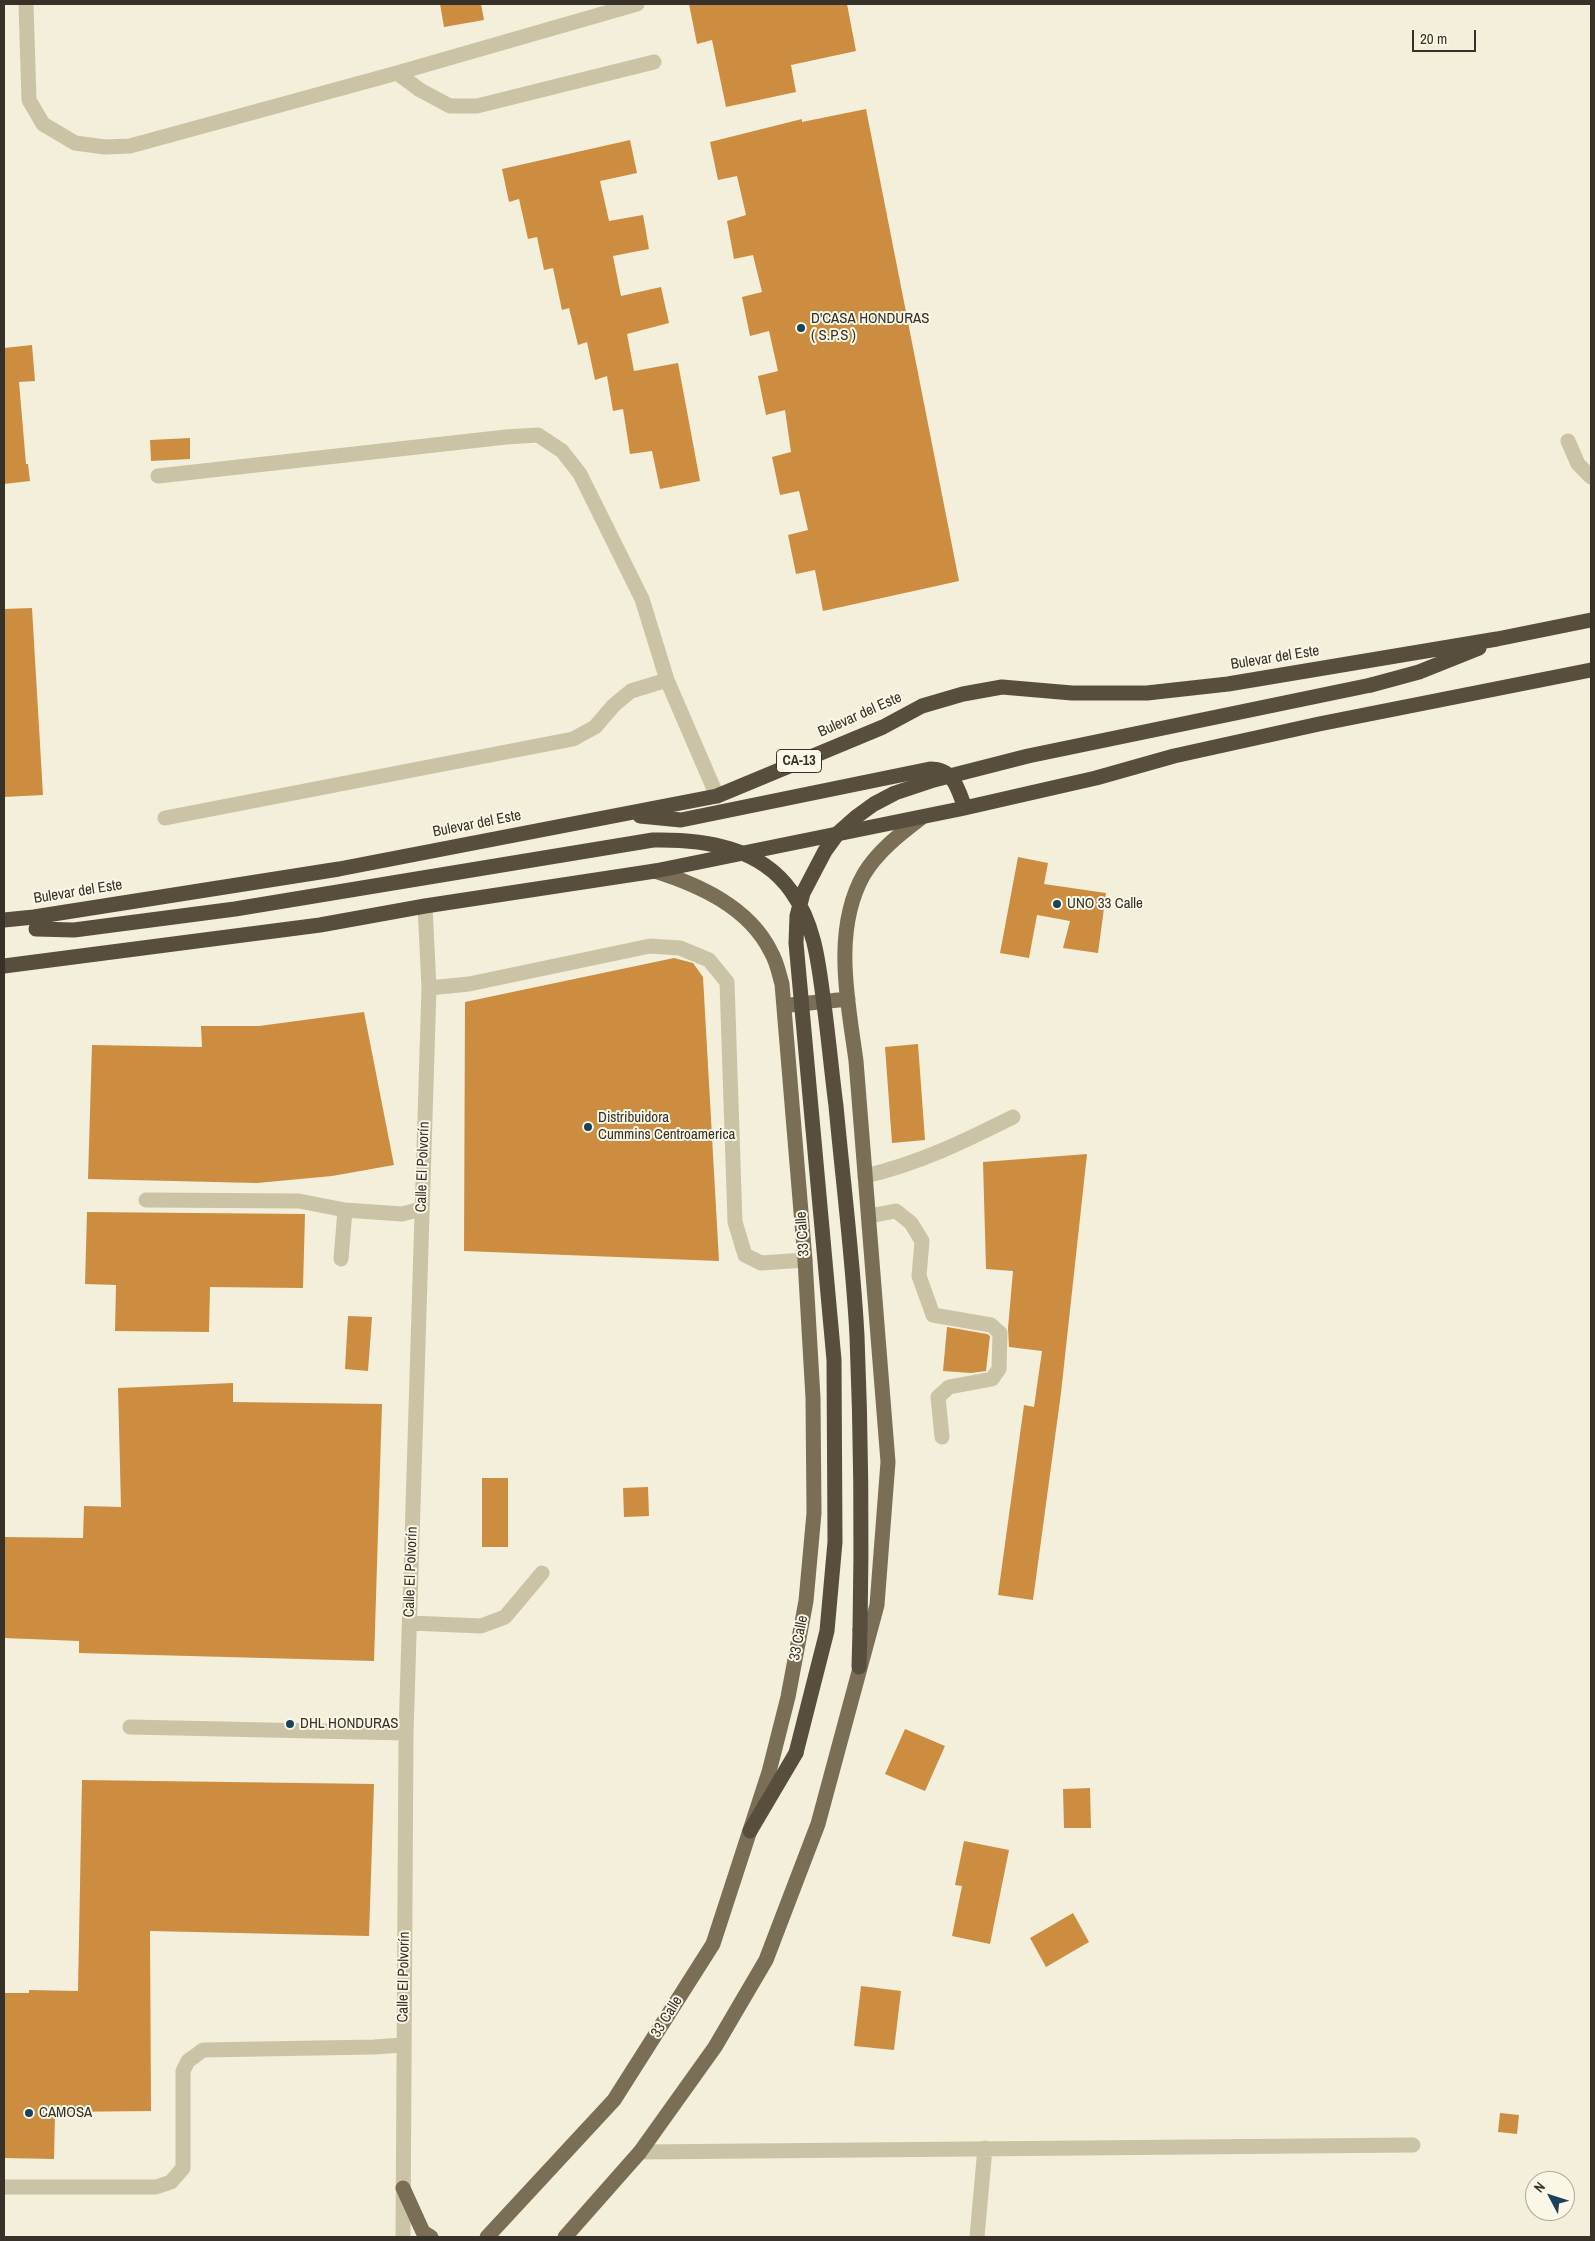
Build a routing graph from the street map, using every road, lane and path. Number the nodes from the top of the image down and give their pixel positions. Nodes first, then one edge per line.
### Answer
1 (26, 4) edge
2 (637, 4) edge
3 (654, 62) dead end
4 (397, 73) junction
5 (1568, 441) dead end
6 (158, 476) dead end
7 (1591, 477) edge
8 (1591, 620) edge
9 (1497, 640) junction
10 (1591, 670) edge
11 (668, 680) junction
12 (717, 796) junction
13 (965, 808) junction
14 (619, 815) junction
15 (165, 818) dead end
16 (920, 818) junction
17 (655, 871) junction
18 (425, 906) junction
19 (4, 920) edge
20 (4, 926) edge
21 (4, 966) edge
22 (429, 988) junction
23 (848, 999) junction
24 (785, 1005) junction
25 (1013, 1117) dead end
26 (866, 1176) junction
27 (146, 1200) dead end
28 (421, 1209) junction
29 (345, 1210) junction
30 (869, 1216) junction
31 (340, 1259) dead end
32 (805, 1260) junction
33 (942, 1437) dead end
34 (542, 1572) dead end
35 (410, 1623) junction
36 (859, 1667) junction
37 (130, 1727) dead end
38 (406, 1733) junction
39 (750, 1831) junction
40 (403, 2045) junction
41 (1413, 2144) dead end
42 (985, 2148) junction
43 (640, 2152) junction
44 (4, 2187) edge
45 (403, 2188) junction
46 (403, 2237) edge
47 (431, 2237) edge
48 (487, 2237) edge
49 (565, 2237) edge
50 (977, 2237) edge

1 - 4 street
2 - 4 street
3 - 4 street
5 - 7 street
6 - 11 street
8 - 9 highway, Bulevar del Este / CA-13
9 - 12 highway, Bulevar del Este / CA-13
9 - 39 highway, bridge
10 - 13 highway
11 - 12 street
11 - 15 street
12 - 14 highway, Bulevar del Este / CA-13
13 - 14 highway
13 - 16 highway
14 - 19 highway, Bulevar del Este / CA-13
16 - 17 highway
16 - 23 main road
17 - 18 highway
17 - 24 main road, 33 Calle
18 - 21 highway
18 - 22 street, Calle El Polvorín
20 - 36 highway, bridge
22 - 28 street, Calle El Polvorín
22 - 32 street
23 - 24 main road
23 - 26 main road
24 - 32 main road, 33 Calle
25 - 26 street
26 - 30 main road
27 - 29 street
28 - 29 street
28 - 35 street, Calle El Polvorín
29 - 31 street
30 - 33 street
30 - 36 main road
32 - 39 main road, 33 Calle
34 - 35 street
35 - 38 street, Calle El Polvorín
36 - 43 main road
37 - 38 street
38 - 40 street, Calle El Polvorín
39 - 48 main road, 33 Calle
40 - 44 street
40 - 45 street, Calle El Polvorín
41 - 42 street
42 - 43 street
42 - 50 street
43 - 49 main road
45 - 46 street, Calle El Polvorín
45 - 47 main road

